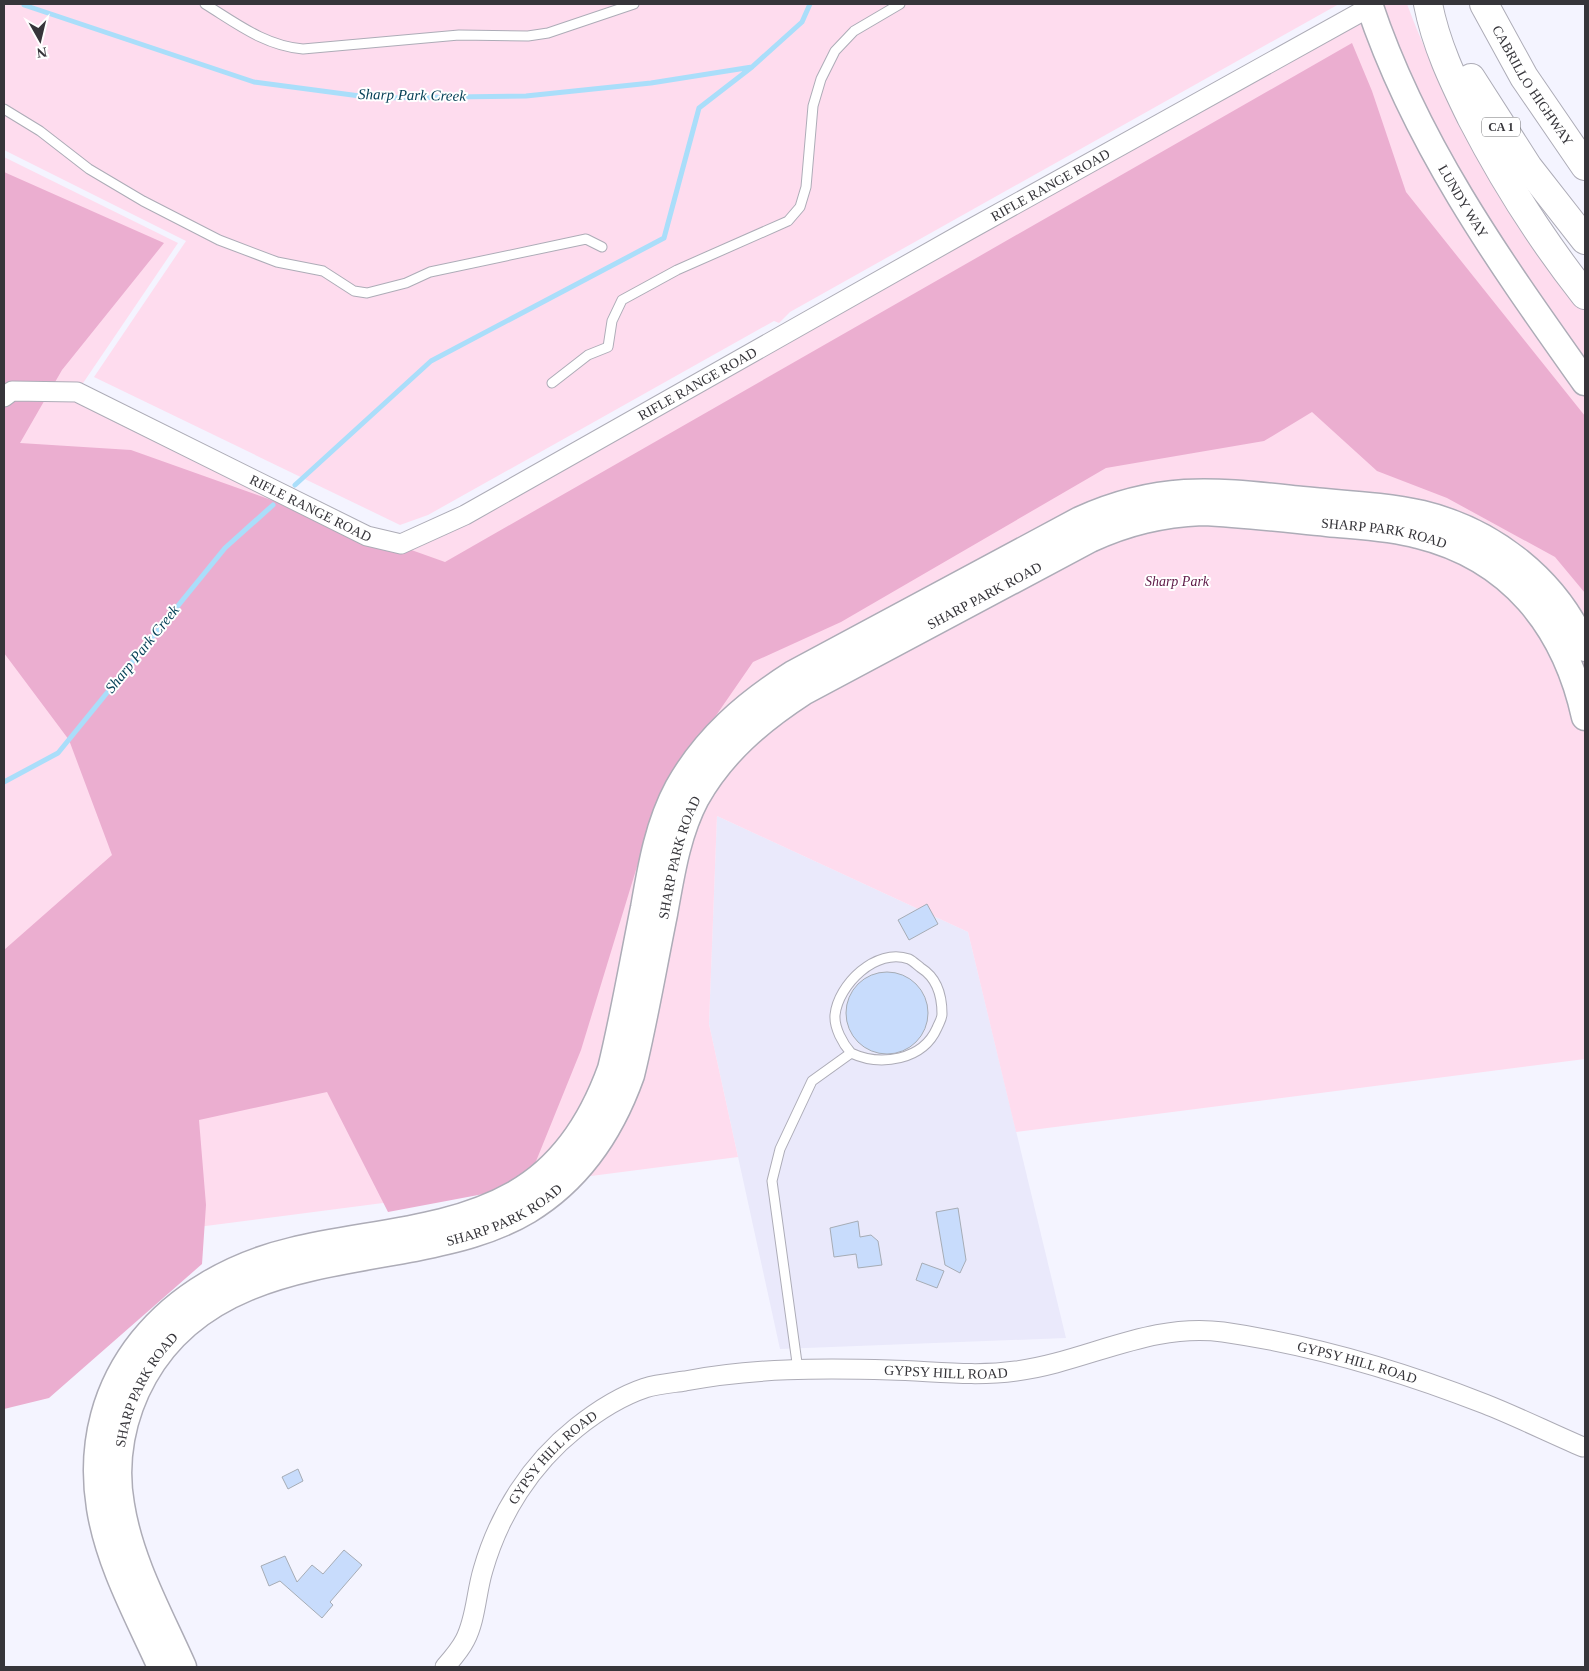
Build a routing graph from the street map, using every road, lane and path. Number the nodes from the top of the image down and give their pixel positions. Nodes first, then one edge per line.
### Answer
1 (205, 4) edge
2 (634, 4) edge
3 (900, 4) edge
4 (1430, 4) edge
5 (1484, 4) edge
6 (1370, 5) edge
7 (4, 109) edge
8 (1585, 166) edge
9 (1585, 240) edge
10 (602, 247) dead end
11 (1585, 295) edge
12 (1585, 382) edge
13 (552, 383) dead end
14 (4, 397) edge
15 (1585, 648) edge
16 (1585, 717) edge
17 (851, 1053) junction
18 (798, 1370) junction
19 (1583, 1447) dead end
20 (161, 1667) edge
21 (184, 1667) edge
22 (445, 1667) edge

1 - 2 lane
3 - 13 lane
4 - 9 highway, CA 1
4 - 11 highway
5 - 8 highway, CABRILLO HIGHWAY
6 - 12 main road, LUNDY WAY
6 - 14 street, RIFLE RANGE ROAD
7 - 10 lane
15 - 20 main road, SHARP PARK ROAD
16 - 21 main road, SHARP PARK ROAD
17 - 17 lane
17 - 18 lane
18 - 19 street, GYPSY HILL ROAD
18 - 22 street, GYPSY HILL ROAD

